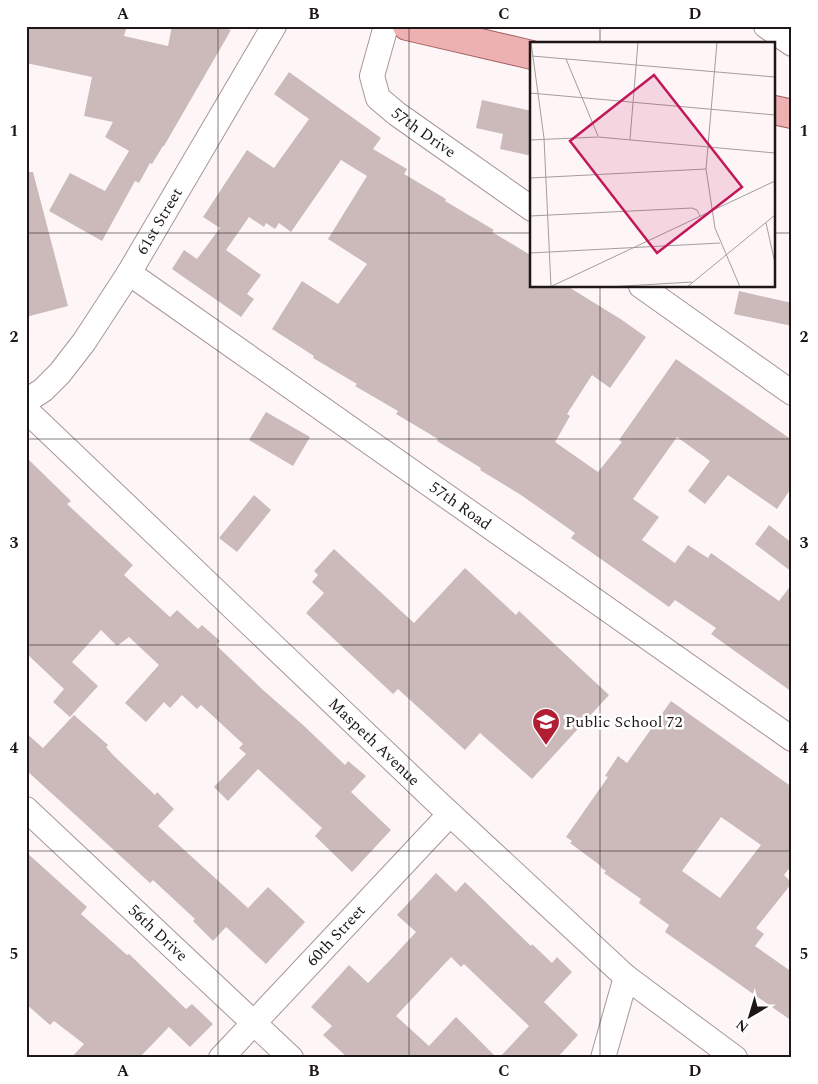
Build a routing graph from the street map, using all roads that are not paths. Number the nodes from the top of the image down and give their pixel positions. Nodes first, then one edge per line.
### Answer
1 (274, 26) edge
2 (386, 26) edge
3 (407, 26) edge
4 (530, 54) edge
5 (776, 110) edge
6 (792, 114) edge
7 (530, 208) edge
8 (129, 273) junction
9 (644, 288) edge
10 (792, 392) edge
11 (26, 401) edge
12 (26, 410) edge
13 (792, 739) edge
14 (26, 809) edge
15 (450, 814) junction
16 (626, 977) junction
17 (254, 1022) junction
18 (220, 1058) edge
19 (291, 1058) edge
20 (604, 1058) edge
21 (735, 1058) edge

1 - 8 street, 61st Street
2 - 7 street, 57th Drive
3 - 4 main road
5 - 6 main road
8 - 11 street, 61st Street
8 - 13 street, 57th Road
9 - 10 street
12 - 15 street, Maspeth Avenue
14 - 17 street, 56th Drive
15 - 16 street, Maspeth Avenue
15 - 17 street, 60th Street
16 - 20 street
16 - 21 street, Maspeth Avenue
17 - 18 street, 60th Street
17 - 19 street, 56th Drive

